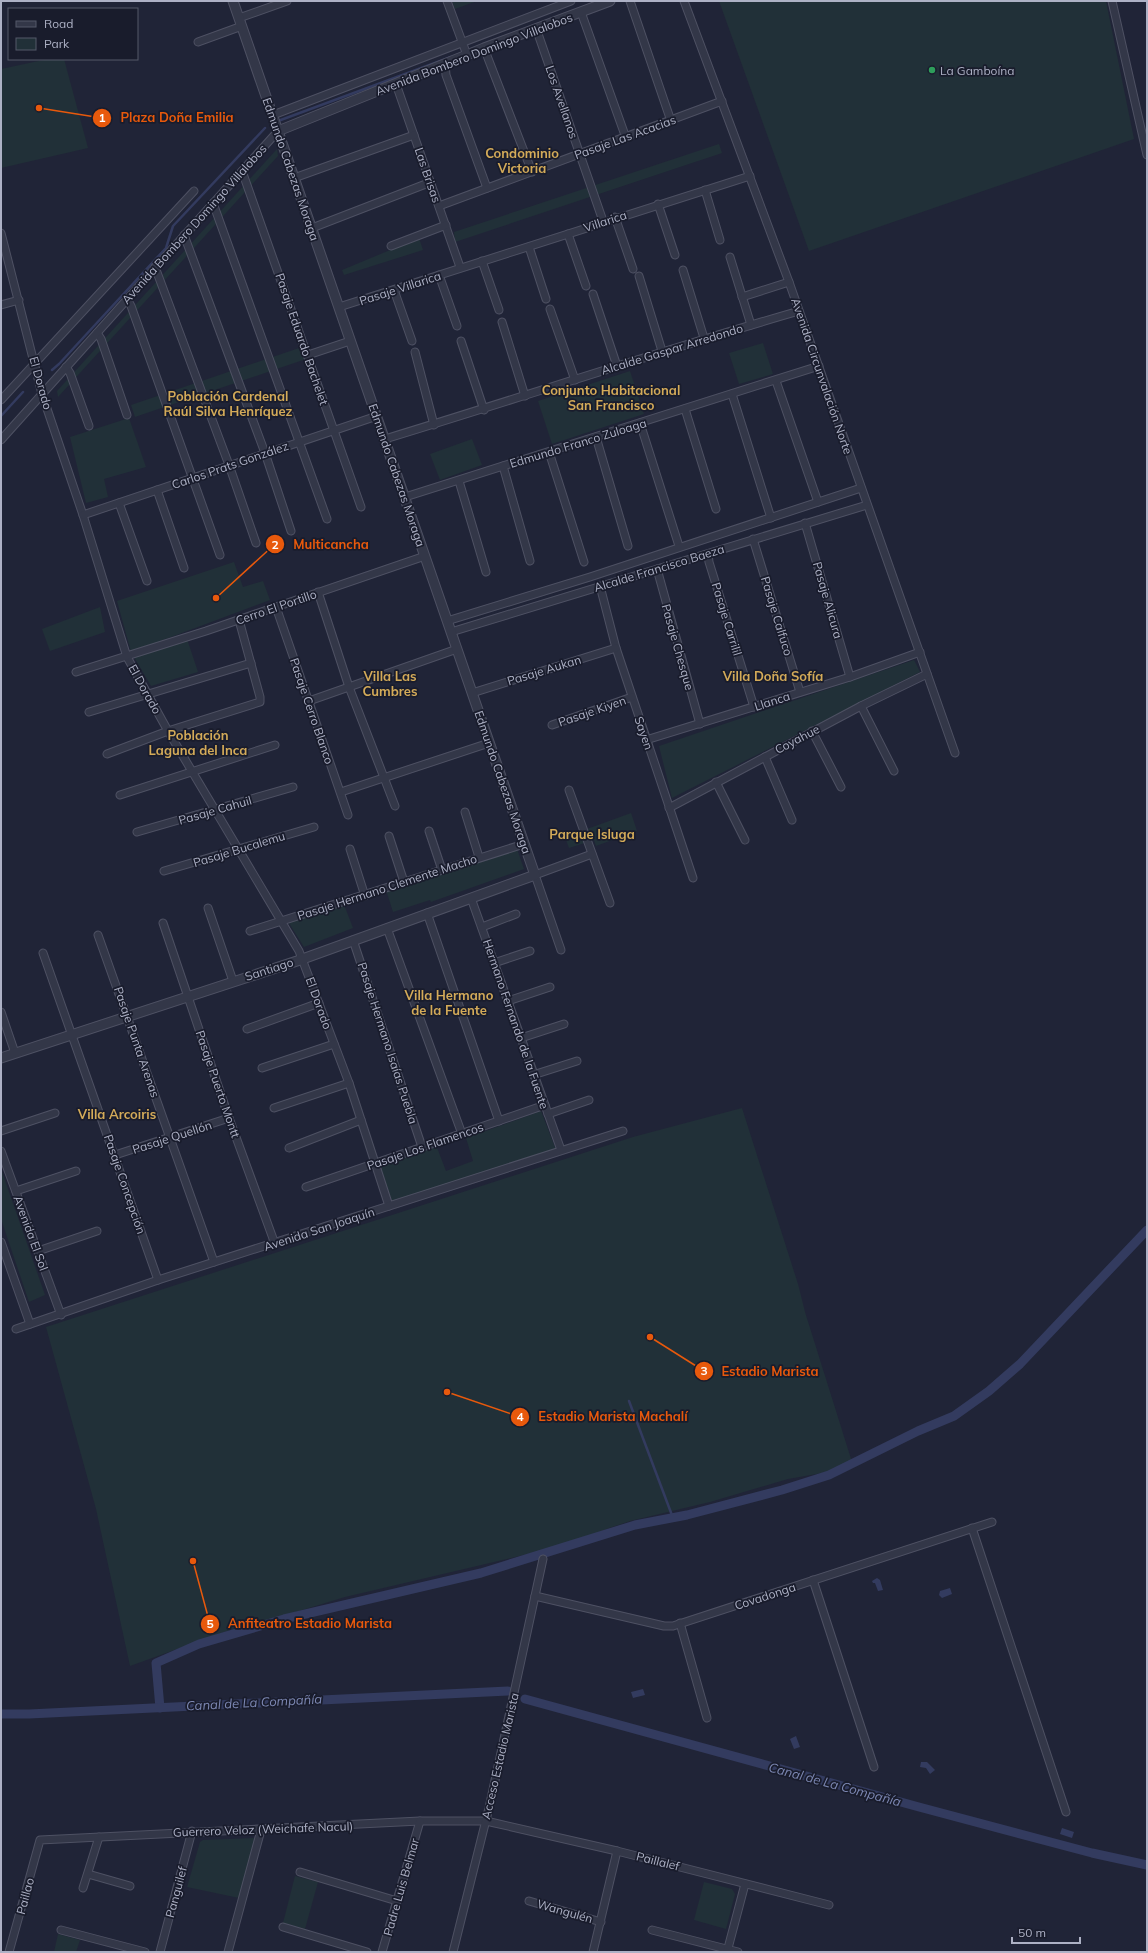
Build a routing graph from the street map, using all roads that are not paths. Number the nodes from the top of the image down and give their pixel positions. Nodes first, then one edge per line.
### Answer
1 (233, 1) edge
2 (287, 1) edge
3 (447, 1) edge
4 (571, 1) edge
5 (610, 1) edge
6 (630, 1) edge
7 (684, 1) edge
8 (1112, 1) edge
9 (581, 12) junction
10 (240, 22) junction
11 (536, 28) junction
12 (198, 42) dead end
13 (462, 42) junction
14 (484, 48) junction
15 (467, 55) junction
16 (445, 64) junction
17 (396, 84) junction
18 (722, 101) junction
19 (273, 115) junction
20 (670, 121) junction
21 (278, 131) junction
22 (414, 134) junction
23 (626, 138) junction
24 (580, 154) junction
25 (1147, 154) edge
26 (242, 171) junction
27 (532, 172) junction
28 (750, 176) junction
29 (294, 178) junction
30 (431, 182) junction
31 (487, 188) junction
32 (705, 190) junction
33 (194, 191) dead end
34 (213, 203) junction
35 (658, 204) junction
36 (439, 206) junction
37 (615, 217) junction
38 (603, 221) junction
39 (446, 225) junction
40 (312, 228) junction
41 (1, 234) edge
42 (568, 234) junction
43 (184, 235) junction
44 (720, 240) dead end
45 (391, 246) dead end
46 (529, 247) junction
47 (675, 255) dead end
48 (730, 257) dead end
49 (482, 261) junction
50 (156, 267) junction
51 (460, 267) junction
52 (633, 269) dead end
53 (683, 270) dead end
54 (439, 275) junction
55 (639, 276) dead end
56 (789, 282) junction
57 (586, 286) dead end
58 (394, 290) junction
59 (593, 294) dead end
60 (742, 297) junction
61 (127, 299) junction
62 (546, 299) dead end
63 (19, 300) junction
64 (1, 305) edge
65 (339, 307) junction
66 (550, 309) dead end
67 (500, 310) dead end
68 (799, 311) junction
69 (502, 322) dead end
70 (751, 325) junction
71 (457, 326) dead end
72 (97, 333) junction
73 (704, 338) junction
74 (350, 341) junction
75 (412, 341) dead end
76 (461, 341) dead end
77 (662, 351) junction
78 (415, 352) dead end
79 (308, 355) junction
80 (34, 364) junction
81 (617, 366) junction
82 (819, 366) junction
83 (66, 367) junction
84 (575, 380) junction
85 (776, 381) junction
86 (42, 394) junction
87 (732, 394) junction
88 (525, 396) junction
89 (1, 400) edge
90 (685, 409) junction
91 (484, 410) junction
92 (127, 415) dead end
93 (377, 416) junction
94 (640, 423) junction
95 (434, 425) junction
96 (89, 426) dead end
97 (334, 430) junction
98 (596, 437) junction
99 (384, 439) junction
100 (1, 440) edge
101 (299, 441) junction
102 (549, 452) junction
103 (265, 453) junction
104 (229, 465) junction
105 (503, 466) junction
106 (193, 479) junction
107 (459, 481) junction
108 (861, 488) junction
109 (157, 490) junction
110 (404, 497) junction
111 (818, 502) junction
112 (119, 503) junction
113 (867, 505) junction
114 (361, 507) dead end
115 (716, 509) dead end
116 (83, 515) junction
117 (327, 518) dead end
118 (771, 518) junction
119 (805, 523) junction
120 (291, 531) dead end
121 (753, 539) junction
122 (256, 543) dead end
123 (628, 546) dead end
124 (679, 546) junction
125 (708, 554) junction
126 (220, 555) dead end
127 (424, 556) junction
128 (530, 561) dead end
129 (584, 562) dead end
130 (184, 568) dead end
131 (657, 569) junction
132 (486, 572) dead end
133 (147, 581) dead end
134 (600, 586) junction
135 (318, 592) junction
136 (276, 607) junction
137 (239, 620) junction
138 (448, 621) junction
139 (451, 632) junction
140 (616, 648) junction
141 (457, 649) junction
142 (920, 652) junction
143 (127, 657) junction
144 (251, 663) junction
145 (76, 672) dead end
146 (927, 674) junction
147 (850, 677) junction
148 (349, 687) junction
149 (472, 692) junction
150 (800, 692) junction
151 (148, 695) junction
152 (632, 697) junction
153 (309, 701) junction
154 (861, 706) junction
155 (754, 707) junction
156 (89, 712) dead end
157 (700, 724) junction
158 (552, 725) dead end
159 (168, 731) junction
160 (812, 732) junction
161 (646, 740) junction
162 (489, 743) junction
163 (275, 745) dead end
164 (954, 752) dead end
165 (107, 754) dead end
166 (765, 757) junction
167 (894, 771) dead end
168 (193, 772) junction
169 (385, 778) junction
170 (716, 782) junction
171 (293, 787) dead end
172 (841, 788) dead end
173 (569, 790) dead end
174 (340, 792) junction
175 (120, 795) dead end
176 (394, 806) dead end
177 (669, 808) junction
178 (216, 810) junction
179 (466, 812) dead end
180 (348, 815) dead end
181 (792, 820) dead end
182 (314, 827) dead end
183 (429, 831) dead end
184 (137, 832) dead end
185 (389, 836) dead end
186 (745, 840) dead end
187 (524, 844) junction
188 (350, 849) dead end
189 (240, 850) junction
190 (592, 854) junction
191 (479, 857) junction
192 (442, 870) junction
193 (164, 871) dead end
194 (535, 874) junction
195 (693, 878) dead end
196 (404, 882) junction
197 (364, 896) junction
198 (471, 898) junction
199 (610, 903) dead end
200 (208, 908) dead end
201 (427, 913) junction
202 (516, 914) dead end
203 (282, 920) junction
204 (163, 923) dead end
205 (482, 927) junction
206 (387, 928) junction
207 (250, 931) dead end
208 (98, 935) dead end
209 (353, 940) junction
210 (561, 950) dead end
211 (530, 951) dead end
212 (43, 953) dead end
213 (302, 958) junction
214 (494, 963) junction
215 (233, 981) junction
216 (550, 987) dead end
217 (188, 996) junction
218 (508, 1001) junction
219 (319, 1003) junction
220 (1, 1012) edge
221 (128, 1016) junction
222 (564, 1024) dead end
223 (247, 1029) dead end
224 (73, 1034) junction
225 (521, 1038) junction
226 (334, 1044) junction
227 (15, 1053) junction
228 (1, 1058) edge
229 (577, 1061) dead end
230 (262, 1068) dead end
231 (533, 1075) junction
232 (349, 1083) junction
233 (589, 1100) dead end
234 (545, 1105) junction
235 (274, 1108) dead end
236 (55, 1113) dead end
237 (548, 1114) junction
238 (229, 1118) junction
239 (361, 1120) junction
240 (499, 1121) junction
241 (1, 1131) edge
242 (623, 1131) dead end
243 (462, 1134) junction
244 (170, 1136) junction
245 (422, 1147) junction
246 (289, 1148) dead end
247 (561, 1150) junction
248 (1, 1151) edge
249 (115, 1155) junction
250 (374, 1163) junction
251 (76, 1171) dead end
252 (306, 1187) dead end
253 (16, 1191) junction
254 (389, 1206) junction
255 (97, 1231) dead end
256 (1, 1242) edge
257 (275, 1244) junction
258 (38, 1251) junction
259 (214, 1262) junction
260 (158, 1280) junction
261 (61, 1315) junction
262 (30, 1324) junction
263 (16, 1329) dead end
264 (992, 1522) dead end
265 (972, 1528) junction
266 (543, 1559) dead end
267 (813, 1580) junction
268 (535, 1596) junction
269 (680, 1623) junction
270 (707, 1718) dead end
271 (874, 1767) dead end
272 (1066, 1812) dead end
273 (420, 1821) junction
274 (486, 1821) junction
275 (261, 1830) junction
276 (192, 1832) junction
277 (99, 1837) junction
278 (40, 1840) joint
279 (617, 1851) junction
280 (300, 1872) dead end
281 (88, 1874) junction
282 (745, 1884) junction
283 (130, 1886) dead end
284 (84, 1888) dead end
285 (397, 1901) junction
286 (529, 1901) dead end
287 (828, 1905) dead end
288 (601, 1922) junction
289 (283, 1927) dead end
290 (61, 1930) dead end
291 (652, 1930) dead end
292 (727, 1951) edge
293 (9, 1952) edge
294 (145, 1952) edge
295 (160, 1952) edge
296 (228, 1952) edge
297 (367, 1952) edge
298 (382, 1952) edge
299 (452, 1952) edge
300 (593, 1952) edge
301 (738, 1952) edge

1 - 10 street, Edmundo Cabezas Moraga
2 - 10 street
3 - 13 street
4 - 13 street, Avenida Bombero Domingo Villalobos
5 - 9 street, Avenida Bombero Domingo Villalobos
6 - 20 street
7 - 18 street, Avenida Circunvalación Norte
8 - 25 street
9 - 11 street, Avenida Bombero Domingo Villalobos
9 - 23 street
10 - 12 street
10 - 19 street, Edmundo Cabezas Moraga
11 - 14 street, Avenida Bombero Domingo Villalobos
11 - 24 street, Los Avellanos
13 - 15 street
13 - 19 street, Avenida Bombero Domingo Villalobos
14 - 15 street, Avenida Bombero Domingo Villalobos
14 - 27 street
15 - 16 street, Avenida Bombero Domingo Villalobos
16 - 17 street, Avenida Bombero Domingo Villalobos
16 - 31 street
17 - 21 street, Avenida Bombero Domingo Villalobos
17 - 22 street, Las Brisas
18 - 20 street, Pasaje Las Acacias
18 - 28 street, Avenida Circunvalación Norte
19 - 21 street, Edmundo Cabezas Moraga
20 - 23 street, Pasaje Las Acacias
21 - 26 street, Avenida Bombero Domingo Villalobos
21 - 29 street, Edmundo Cabezas Moraga
22 - 29 street
22 - 30 street, Las Brisas
23 - 24 street, Pasaje Las Acacias
24 - 27 street, Pasaje Las Acacias
24 - 38 street, Los Avellanos
26 - 34 street, Avenida Bombero Domingo Villalobos
26 - 79 street, Pasaje Eduardo Bachelet
27 - 31 street, Pasaje Las Acacias
28 - 32 street, Villarica
28 - 56 street, Avenida Circunvalación Norte
29 - 40 street, Edmundo Cabezas Moraga
30 - 36 street, Las Brisas
30 - 40 street
31 - 36 street, Pasaje Las Acacias
32 - 35 street, Villarica
32 - 44 street
33 - 80 street, Avenida Bombero Domingo Villalobos
34 - 43 street, Avenida Bombero Domingo Villalobos
34 - 101 street
35 - 37 street, Villarica
35 - 47 street
36 - 39 street, Las Brisas
37 - 38 street, Villarica
37 - 52 street
38 - 42 street, Villarica
39 - 45 street
39 - 51 street, Las Brisas
40 - 65 street, Edmundo Cabezas Moraga
41 - 63 street, El Dorado
42 - 46 street, Villarica
42 - 57 street
43 - 50 street, Avenida Bombero Domingo Villalobos
43 - 103 street
46 - 49 street, Villarica
46 - 62 street
48 - 60 street
49 - 51 street, Villarica
49 - 67 street
50 - 61 street, Avenida Bombero Domingo Villalobos
50 - 104 street
51 - 54 street, Pasaje Villarica
53 - 73 street
54 - 58 street, Pasaje Villarica
54 - 71 street
55 - 77 street
56 - 60 street
56 - 68 street, Avenida Circunvalación Norte
58 - 65 street, Pasaje Villarica
58 - 75 street
59 - 81 street
60 - 70 street
61 - 72 street, Avenida Bombero Domingo Villalobos
61 - 106 street
63 - 64 street
63 - 80 street, El Dorado
65 - 74 street, Edmundo Cabezas Moraga
66 - 84 street
68 - 70 street, Alcalde Gaspar Arredondo
68 - 82 street, Avenida Circunvalación Norte
69 - 88 street
70 - 73 street, Alcalde Gaspar Arredondo
72 - 83 street, Avenida Bombero Domingo Villalobos
72 - 92 street
73 - 77 street, Alcalde Gaspar Arredondo
74 - 79 street
74 - 93 street, Edmundo Cabezas Moraga
76 - 91 street
77 - 81 street, Alcalde Gaspar Arredondo
78 - 95 street
79 - 97 street, Pasaje Eduardo Bachelet
80 - 86 street, El Dorado
80 - 89 street, Avenida Bombero Domingo Villalobos
81 - 84 street, Alcalde Gaspar Arredondo
82 - 85 street, Edmundo Franco Zuloaga
82 - 108 street, Avenida Circunvalación Norte
83 - 86 street, Avenida Bombero Domingo Villalobos
83 - 96 street
84 - 88 street, Alcalde Gaspar Arredondo
85 - 87 street, Edmundo Franco Zuloaga
85 - 111 street
86 - 100 street, Avenida Bombero Domingo Villalobos
86 - 116 street, El Dorado
87 - 90 street, Edmundo Franco Zuloaga
87 - 118 street
88 - 91 street, Alcalde Gaspar Arredondo
90 - 94 street, Edmundo Franco Zuloaga
90 - 115 street
91 - 95 street, Alcalde Gaspar Arredondo
93 - 97 street, Carlos Prats González
93 - 99 street, Edmundo Cabezas Moraga
94 - 98 street, Edmundo Franco Zuloaga
94 - 124 street
95 - 99 street, Alcalde Gaspar Arredondo
97 - 101 street, Carlos Prats González
97 - 114 street, Pasaje Eduardo Bachelet
98 - 102 street, Edmundo Franco Zuloaga
98 - 123 street
99 - 110 street, Edmundo Cabezas Moraga
101 - 103 street, Carlos Prats González
101 - 117 street
102 - 105 street, Edmundo Franco Zuloaga
102 - 129 street
103 - 104 street, Carlos Prats González
103 - 120 street
104 - 106 street, Carlos Prats González
104 - 122 street
105 - 107 street, Edmundo Franco Zuloaga
105 - 128 street
106 - 109 street, Carlos Prats González
106 - 126 street
107 - 110 street, Edmundo Franco Zuloaga
107 - 132 street
108 - 111 street, Alcalde Francisco Baeza
108 - 113 street, Avenida Circunvalación Norte
109 - 112 street, Carlos Prats González
109 - 130 street
110 - 127 street, Edmundo Cabezas Moraga
111 - 118 street, Alcalde Francisco Baeza
112 - 116 street, Carlos Prats González
112 - 133 street
113 - 119 street, Alcalde Francisco Baeza
113 - 142 street, Avenida Circunvalación Norte
116 - 143 street, El Dorado
118 - 124 street, Alcalde Francisco Baeza
119 - 121 street, Alcalde Francisco Baeza
119 - 147 street, Pasaje Alicura
121 - 125 street, Alcalde Francisco Baeza
121 - 150 street, Pasaje Calfuco
124 - 138 street, Alcalde Francisco Baeza
125 - 131 street, Alcalde Francisco Baeza
125 - 155 street, Pasaje Carrilil
127 - 135 street, Cerro El Portillo
127 - 138 street, Edmundo Cabezas Moraga
131 - 134 street, Alcalde Francisco Baeza
131 - 157 street, Pasaje Chesque
134 - 139 street, Alcalde Francisco Baeza
134 - 140 street, Sayen
135 - 136 street, Cerro El Portillo
135 - 148 street
136 - 137 street, Cerro El Portillo
136 - 153 street, Pasaje Cerro Blanco
137 - 143 street, Cerro El Portillo
137 - 144 street
138 - 139 street, Edmundo Cabezas Moraga
139 - 141 street, Edmundo Cabezas Moraga
140 - 149 street, Pasaje Aukan
140 - 152 street, Sayen
141 - 148 street
141 - 149 street, Edmundo Cabezas Moraga
142 - 146 street, Avenida Circunvalación Norte
142 - 147 street, Llanca
143 - 145 street, Cerro El Portillo
143 - 151 street, El Dorado
144 - 151 street
144 - 159 street
146 - 154 street, Coyahue
146 - 164 street, Avenida Circunvalación Norte
147 - 150 street, Llanca
148 - 153 street
148 - 169 street
149 - 162 street, Edmundo Cabezas Moraga
150 - 155 street, Llanca
151 - 156 street
151 - 159 street, El Dorado
152 - 158 street, Pasaje Kiyen
152 - 161 street, Sayen
153 - 174 street, Pasaje Cerro Blanco
154 - 160 street, Coyahue
154 - 167 street
155 - 157 street, Llanca
157 - 161 street, Llanca
159 - 165 street
159 - 168 street, El Dorado
160 - 166 street, Coyahue
160 - 172 street
161 - 177 street, Sayen
162 - 169 street
162 - 187 street, Edmundo Cabezas Moraga
163 - 168 street
166 - 170 street, Coyahue
166 - 181 street
168 - 175 street
168 - 178 street, El Dorado
169 - 174 street
169 - 176 street
170 - 177 street, Coyahue
170 - 186 street
171 - 178 street, Pasaje Cahuil
173 - 190 street
174 - 180 street, Pasaje Cerro Blanco
177 - 195 street, Sayen
178 - 184 street, Pasaje Cahuil
178 - 189 street, El Dorado
179 - 191 street
182 - 189 street, Pasaje Bucalemu
183 - 192 street
185 - 196 street
187 - 191 street, Pasaje Hermano Clemente Macho
187 - 194 street, Edmundo Cabezas Moraga
188 - 197 street
189 - 193 street, Pasaje Bucalemu
189 - 203 street, El Dorado
190 - 194 street
190 - 199 street
191 - 192 street, Pasaje Hermano Clemente Macho
192 - 196 street, Pasaje Hermano Clemente Macho
194 - 198 street, Santiago
194 - 210 street, Edmundo Cabezas Moraga
196 - 197 street, Pasaje Hermano Clemente Macho
197 - 203 street, Pasaje Hermano Clemente Macho
198 - 201 street, Santiago
198 - 205 street, Hermano Fernando de la Fuente
200 - 215 street
201 - 206 street, Santiago
201 - 240 street
202 - 205 street
203 - 207 street, Pasaje Hermano Clemente Macho
203 - 213 street, El Dorado
204 - 217 street, Pasaje Puerto Montt
205 - 214 street, Hermano Fernando de la Fuente
206 - 209 street, Santiago
206 - 243 street
208 - 221 street, Pasaje Punta Arenas
209 - 213 street, Santiago
209 - 245 street, Pasaje Hermano Isaías Puebla
211 - 214 street
212 - 224 street, Pasaje Concepción
213 - 215 street, Santiago
213 - 219 street, El Dorado
214 - 218 street, Hermano Fernando de la Fuente
215 - 217 street, Santiago
216 - 218 street
217 - 221 street, Santiago
217 - 238 street, Pasaje Puerto Montt
218 - 225 street, Hermano Fernando de la Fuente
219 - 223 street
219 - 226 street, El Dorado
220 - 227 street
221 - 224 street, Santiago
221 - 244 street, Pasaje Punta Arenas
222 - 225 street
224 - 227 street, Santiago
224 - 249 street, Pasaje Concepción
225 - 231 street, Hermano Fernando de la Fuente
226 - 230 street
226 - 232 street, El Dorado
227 - 228 street, Santiago
229 - 231 street
231 - 234 street, Hermano Fernando de la Fuente
232 - 235 street
232 - 239 street, El Dorado
233 - 237 street
234 - 237 street, Hermano Fernando de la Fuente
234 - 240 street, Pasaje Los Flamencos
236 - 241 street
237 - 247 street, Hermano Fernando de la Fuente
238 - 244 street, Pasaje Quellón
238 - 257 street, Pasaje Puerto Montt
239 - 246 street
239 - 250 street, El Dorado
240 - 243 street, Pasaje Los Flamencos
242 - 247 street, Avenida San Joaquín
243 - 245 street, Pasaje Los Flamencos
244 - 249 street, Pasaje Quellón
244 - 259 street, Pasaje Punta Arenas
245 - 250 street, Pasaje Los Flamencos
247 - 254 street, Avenida San Joaquín
248 - 253 street, Avenida El Sol
249 - 260 street, Pasaje Concepción
250 - 252 street, Pasaje Los Flamencos
250 - 254 street, El Dorado
251 - 253 street
253 - 258 street, Avenida El Sol
254 - 257 street, Avenida San Joaquín
255 - 258 street
256 - 262 street
257 - 259 street, Avenida San Joaquín
258 - 261 street, Avenida El Sol
259 - 260 street, Avenida San Joaquín
260 - 261 street, Avenida San Joaquín
261 - 262 street, Avenida San Joaquín
262 - 263 street, Avenida San Joaquín
264 - 265 street, Covadonga
265 - 267 street, Covadonga
265 - 272 street
266 - 268 street, Acceso Estadio Marista
267 - 269 street, Covadonga
267 - 271 street
268 - 269 street, Covadonga
268 - 274 street, Acceso Estadio Marista
269 - 270 street
273 - 274 street, Guerrero Veloz (Weichafe Nacul)
273 - 275 street, Guerrero Veloz (Weichafe Nacul)
273 - 285 street, Padre Luis Belmar
274 - 279 street, Paillalef
274 - 299 street, Acceso Estadio Marista
275 - 276 street, Guerrero Veloz (Weichafe Nacul)
275 - 296 street
276 - 277 street, Guerrero Veloz (Weichafe Nacul)
276 - 295 street, Panguilef
277 - 278 street, Guerrero Veloz (Weichafe Nacul)
277 - 281 street
278 - 293 street, Paillao
279 - 282 street, Paillalef
279 - 288 street
280 - 285 street
281 - 283 street
281 - 284 street
282 - 287 street, Paillalef
282 - 292 street
285 - 298 street, Padre Luis Belmar
286 - 288 street, Wangulén
288 - 300 street
289 - 297 street
290 - 294 street
291 - 292 street
292 - 301 street

